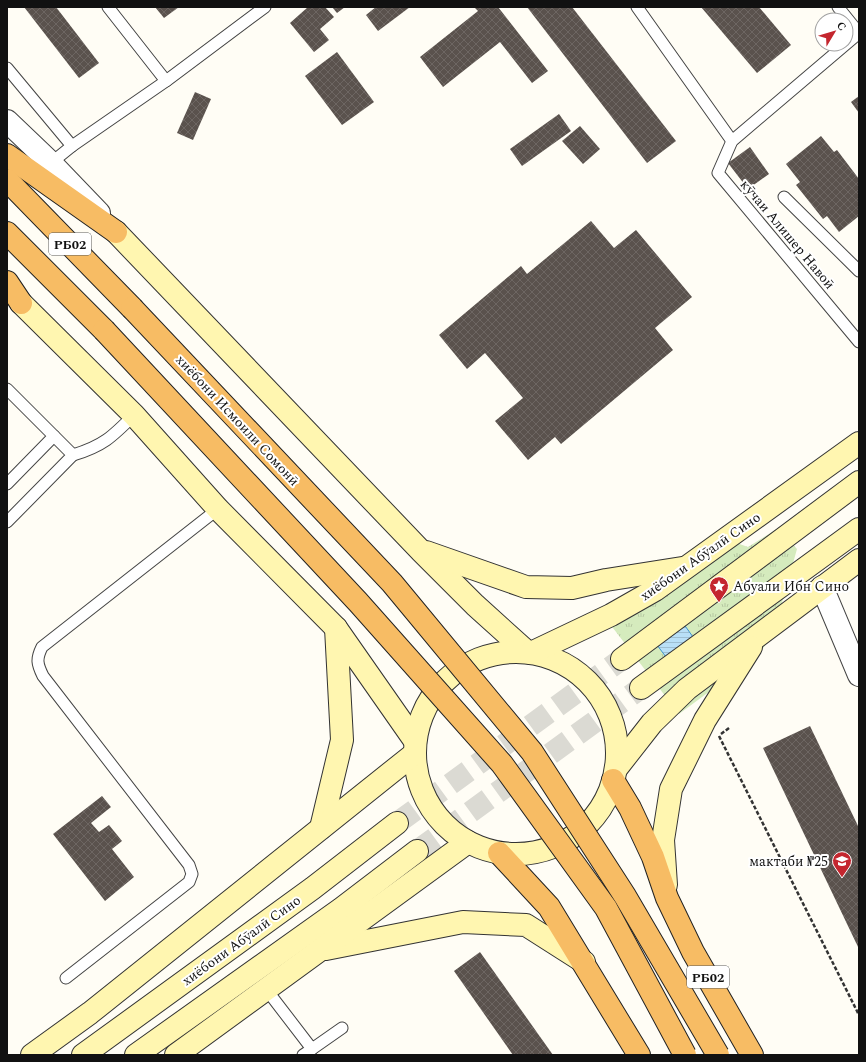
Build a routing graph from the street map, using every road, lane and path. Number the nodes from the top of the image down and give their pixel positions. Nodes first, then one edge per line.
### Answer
1 (108, 7) edge
2 (265, 7) edge
3 (637, 7) edge
4 (838, 7) edge
5 (7, 68) edge
6 (166, 81) junction
7 (7, 121) edge
8 (732, 141) junction
9 (72, 146) junction
10 (7, 156) edge
11 (51, 163) junction
12 (7, 180) edge
13 (784, 197) dead end
14 (116, 232) junction
15 (7, 233) edge
16 (859, 272) edge
17 (7, 282) edge
18 (14, 296) edge
19 (859, 342) edge
20 (7, 389) edge
21 (134, 415) junction
22 (54, 436) junction
23 (859, 443) edge
24 (73, 455) junction
25 (859, 482) edge
26 (7, 484) edge
27 (218, 509) junction
28 (7, 522) edge
29 (859, 530) edge
30 (421, 551) junction
31 (859, 560) edge
32 (689, 567) junction
33 (822, 588) junction
34 (336, 628) junction
35 (756, 638) junction
36 (529, 653) junction
37 (622, 659) tunnel mouth
38 (859, 675) edge
39 (641, 688) tunnel mouth
40 (729, 728) dead end
41 (719, 736) junction
42 (715, 740) dead end
43 (415, 747) junction
44 (614, 775) junction
45 (397, 823) tunnel mouth
46 (321, 828) junction
47 (468, 842) junction
48 (417, 851) tunnel mouth
49 (499, 853) junction
50 (667, 898) junction
51 (321, 950) junction
52 (584, 962) junction
53 (66, 978) dead end
54 (266, 989) junction
55 (859, 1014) edge
56 (342, 1028) dead end
57 (308, 1052) edge
58 (32, 1055) edge
59 (83, 1055) edge
60 (136, 1055) edge
61 (176, 1055) edge
62 (639, 1055) edge
63 (685, 1055) edge
64 (718, 1055) edge
65 (752, 1055) edge

1 - 6 lane
2 - 6 lane
3 - 8 lane
4 - 8 lane, кӯчаи Алишер Навоӣ
5 - 9 lane
6 - 9 lane
7 - 11 street
8 - 19 lane, кӯчаи Алишер Навоӣ
9 - 11 lane
10 - 14 highway
11 - 14 street
12 - 64 highway, хиёбони Исмоили Сомонӣ / РБ02, bridge
13 - 16 lane
14 - 30 main road
15 - 63 highway, РБ02, bridge
17 - 18 highway
18 - 21 main road
20 - 22 lane
21 - 24 lane
21 - 27 main road
22 - 24 lane
22 - 26 lane
23 - 32 main road, хиёбони Абӯалӣ Сино
24 - 28 lane
25 - 37 main road
27 - 34 main road
27 - 53 lane
29 - 39 main road
30 - 32 main road
30 - 36 main road
31 - 33 main road
32 - 36 main road, хиёбони Абӯалӣ Сино
33 - 35 main road
33 - 38 street
34 - 43 main road
34 - 46 main road
35 - 44 main road
35 - 50 main road
36 - 43 main road
36 - 44 main road
40 - 41 path
41 - 42 path
41 - 55 path
43 - 46 main road
43 - 47 main road
44 - 49 main road
44 - 50 highway, РБ02
45 - 59 main road, хиёбони Абӯалӣ Сино
46 - 58 main road
47 - 49 main road
47 - 51 main road
48 - 60 main road
49 - 52 highway
50 - 65 highway, РБ02
51 - 52 main road
51 - 54 main road
52 - 62 highway
54 - 57 lane
54 - 61 main road
56 - 57 lane

